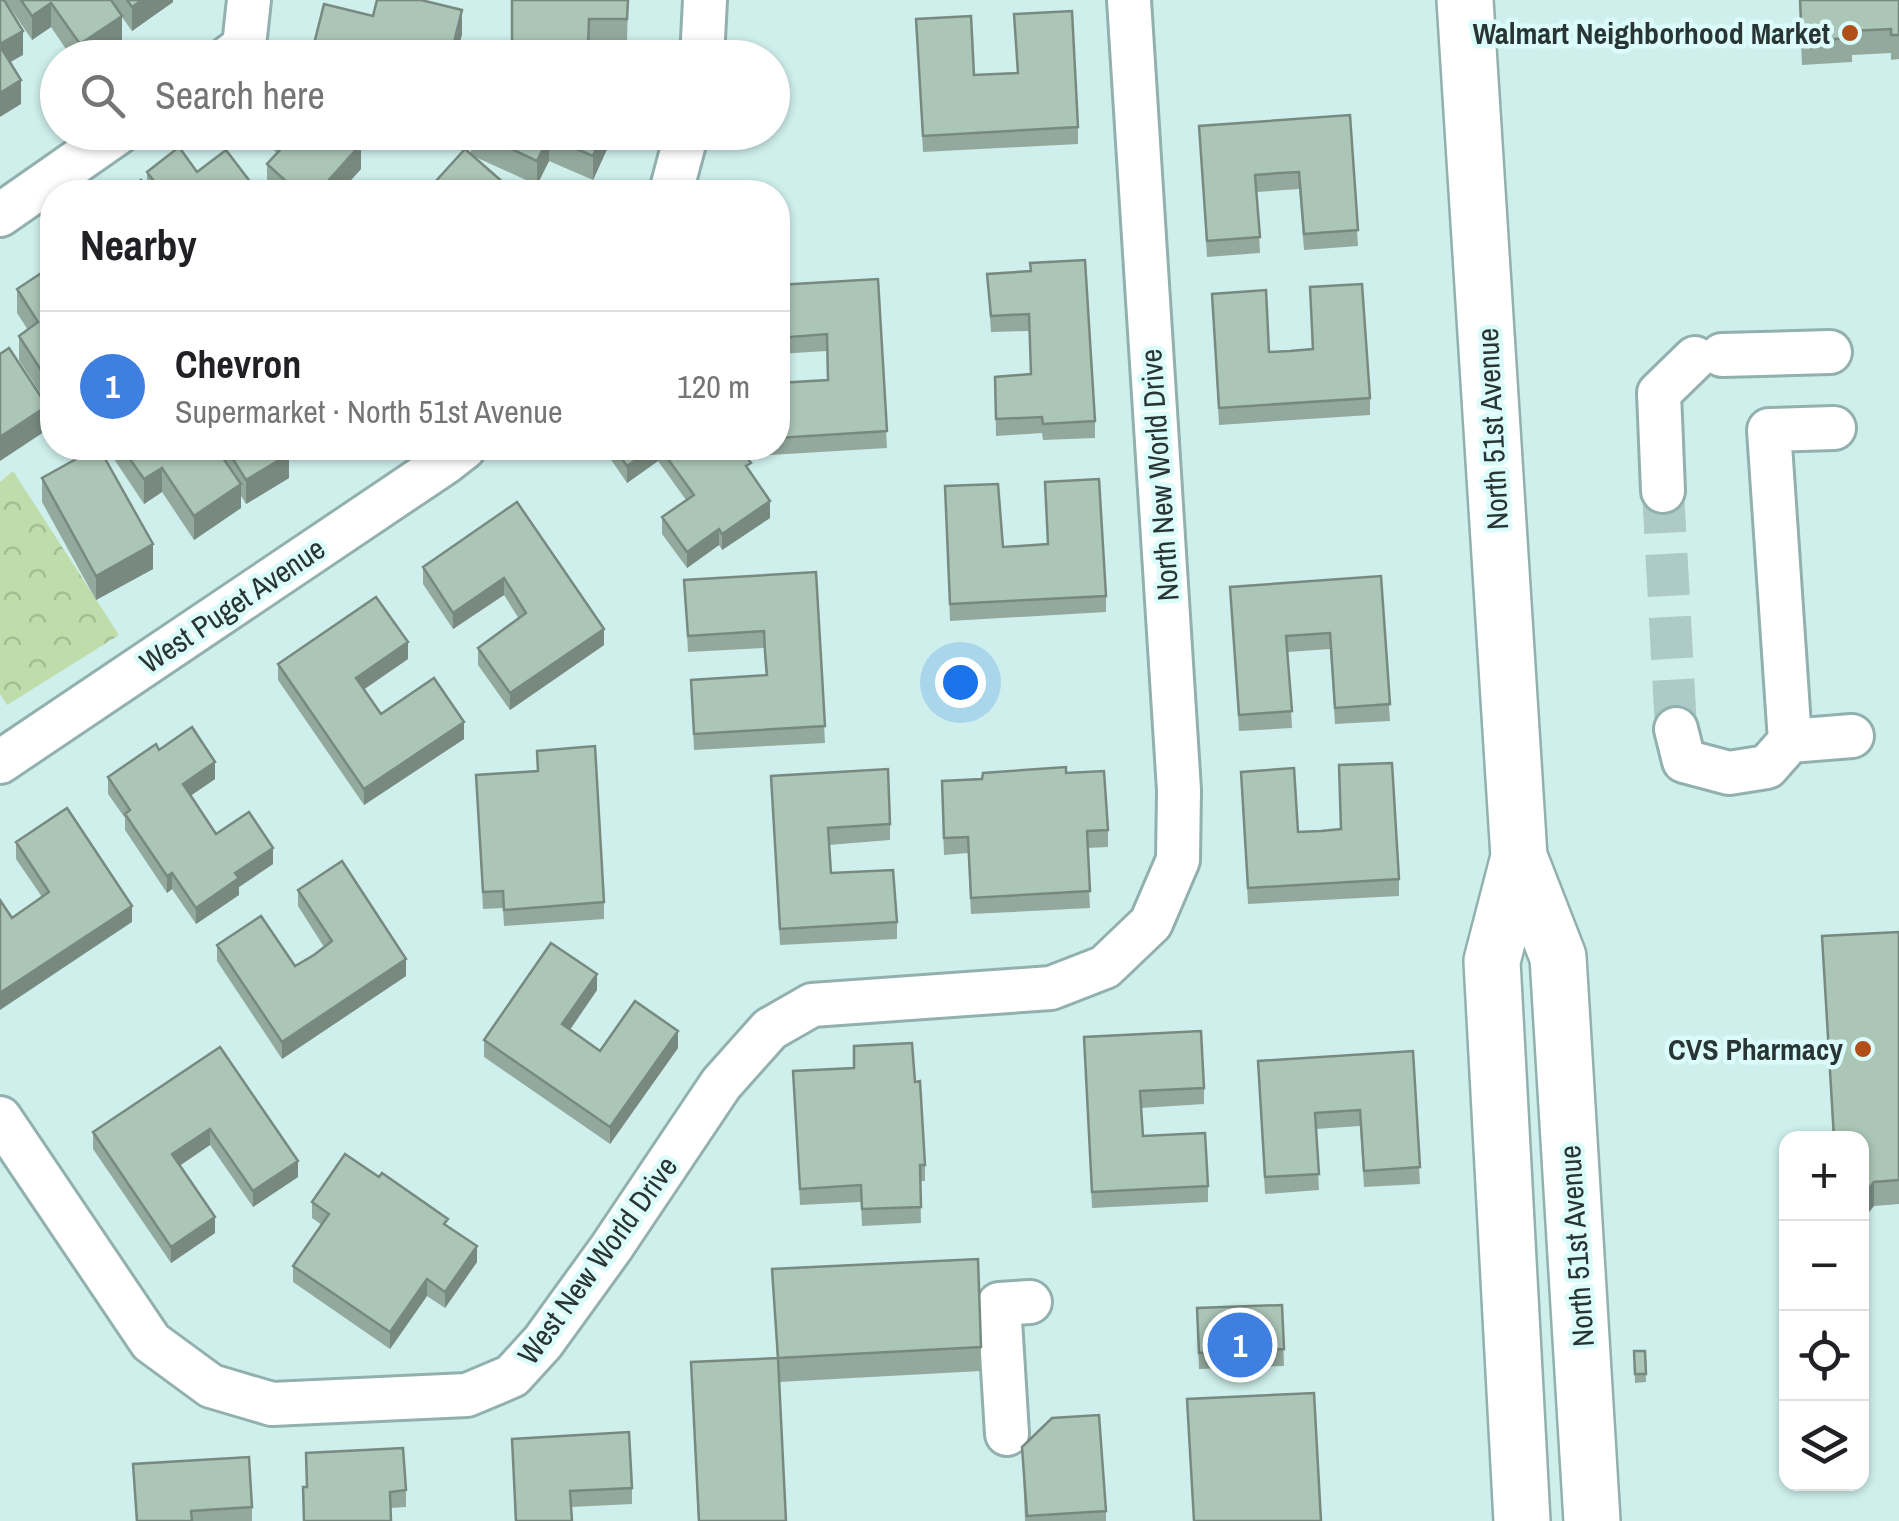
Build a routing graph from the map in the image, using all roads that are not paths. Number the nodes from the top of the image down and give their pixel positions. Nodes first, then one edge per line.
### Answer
1 (249, 0) edge
2 (705, 0) edge
3 (1129, 0) edge
4 (1465, 0) edge
5 (245, 40) edge
6 (703, 40) edge
7 (93, 150) edge
8 (682, 150) edge
9 (50, 180) edge
10 (673, 180) edge
11 (40, 187) edge
12 (0, 215) edge
13 (1830, 352) dead end
14 (1834, 428) dead end
15 (449, 460) edge
16 (1663, 491) tunnel mouth
17 (1676, 729) tunnel mouth
18 (1852, 736) dead end
19 (1790, 741) junction
20 (0, 762) edge
21 (1519, 857) junction
22 (1135, 938) joint
23 (0, 1118) edge
24 (1030, 1302) dead end
25 (1006, 1434) dead end
26 (1522, 1521) edge
27 (1592, 1521) edge

1 - 5 street
2 - 6 street
3 - 22 street, North New World Drive
4 - 21 main road, North 51st Avenue
7 - 9 street
8 - 10 street
11 - 12 street
13 - 16 street
14 - 19 street
15 - 20 street, West Puget Avenue
17 - 19 street
18 - 19 street
21 - 26 main road, North 51st Avenue
21 - 27 main road, North 51st Avenue
22 - 23 street, West New World Drive
24 - 25 street

